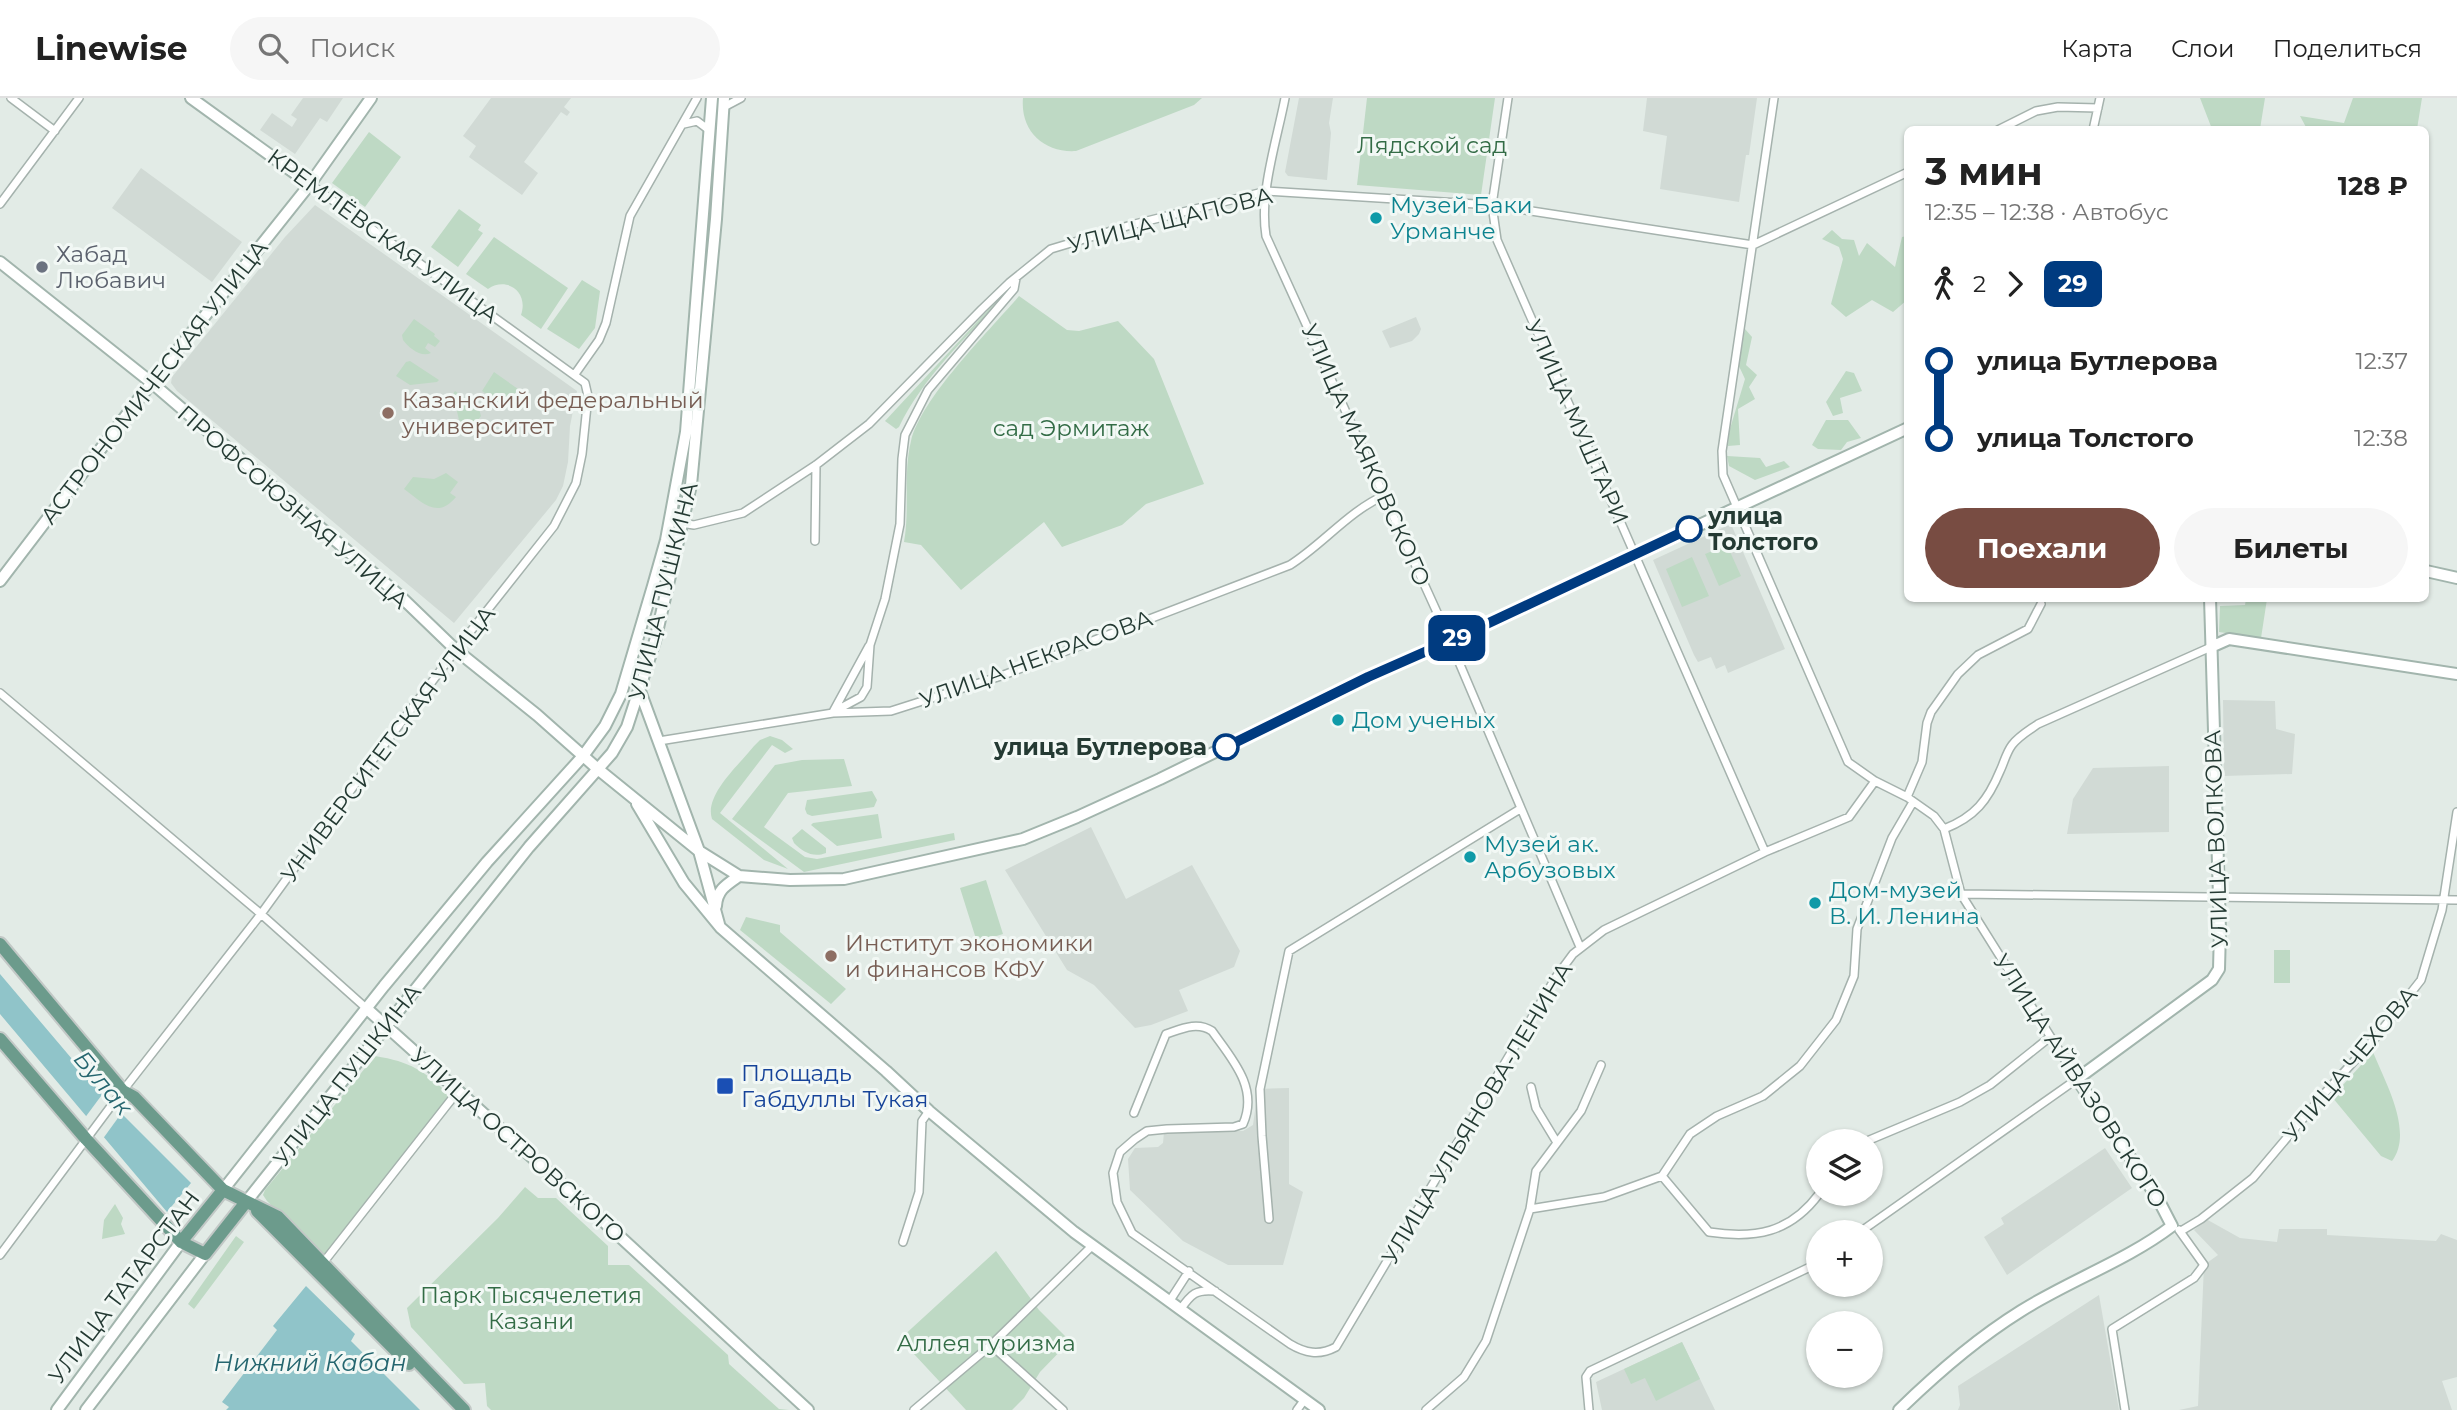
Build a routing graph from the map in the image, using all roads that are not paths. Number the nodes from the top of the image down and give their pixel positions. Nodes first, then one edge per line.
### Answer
1 (11, 98) edge
2 (79, 98) edge
3 (191, 98) edge
4 (371, 98) edge
5 (696, 98) edge
6 (712, 98) edge
7 (741, 98) edge
8 (1285, 98) edge
9 (1508, 98) edge
10 (1774, 98) edge
11 (2100, 98) edge
12 (724, 102) edge
13 (2098, 108) junction
14 (683, 124) junction
15 (2006, 126) edge
16 (2094, 126) edge
17 (709, 130) junction
18 (55, 131) junction
19 (1904, 174) edge
20 (310, 184) junction
21 (1267, 191) junction
22 (0, 204) edge
23 (1492, 205) junction
24 (1753, 245) junction
25 (0, 262) edge
26 (1016, 278) junction
27 (575, 374) junction
28 (152, 383) junction
29 (1904, 430) edge
30 (816, 465) junction
31 (1385, 495) junction
32 (1739, 506) junction
33 (681, 523) junction
34 (816, 541) dead end
35 (1635, 554) junction
36 (2429, 572) edge
37 (2457, 578) edge
38 (0, 580) edge
39 (2210, 602) edge
40 (2041, 604) dead end
41 (1450, 641) junction
42 (870, 645) junction
43 (2211, 647) junction
44 (456, 650) junction
45 (2457, 674) edge
46 (640, 691) junction
47 (0, 693) edge
48 (833, 713) junction
49 (659, 741) junction
50 (583, 756) junction
51 (599, 770) junction
52 (1875, 781) junction
53 (632, 796) junction
54 (1910, 799) junction
55 (1520, 808) junction
56 (2457, 813) edge
57 (1944, 829) junction
58 (699, 851) junction
59 (1765, 852) junction
60 (739, 876) junction
61 (1961, 894) junction
62 (2219, 897) junction
63 (2444, 900) junction
64 (2457, 900) edge
65 (261, 914) junction
66 (716, 916) junction
67 (721, 928) junction
68 (0, 944) edge
69 (1580, 947) junction
70 (366, 1008) junction
71 (386, 1026) junction
72 (2050, 1037) junction
73 (0, 1039) edge
74 (1601, 1065) dead end
75 (2077, 1079) junction
76 (1531, 1087) dead end
77 (124, 1090) junction
78 (458, 1091) junction
79 (929, 1111) junction
80 (1134, 1113) dead end
81 (1883, 1134) edge
82 (89, 1135) junction
83 (1556, 1141) junction
84 (1662, 1176) junction
85 (223, 1190) junction
86 (246, 1202) junction
87 (1809, 1206) edge
88 (1530, 1209) junction
89 (1269, 1219) dead end
90 (1877, 1220) edge
91 (2176, 1228) junction
92 (181, 1242) junction
93 (904, 1242) dead end
94 (1093, 1245) junction
95 (0, 1254) edge
96 (205, 1254) junction
97 (323, 1263) junction
98 (1806, 1269) edge
99 (1189, 1272) junction
100 (1216, 1291) junction
101 (1169, 1302) junction
102 (1181, 1310) junction
103 (991, 1345) junction
104 (1305, 1399) junction
105 (57, 1410) edge
106 (86, 1410) edge
107 (453, 1410) edge
108 (464, 1410) edge
109 (808, 1410) edge
110 (914, 1410) edge
111 (1063, 1410) edge
112 (1297, 1410) edge
113 (1319, 1410) edge
114 (1426, 1410) edge
115 (1589, 1410) edge
116 (1899, 1410) edge
117 (2126, 1410) edge

1 - 18 street
2 - 18 street
3 - 20 main road, КРЕМЛЁВСКАЯ УЛИЦА
4 - 20 main road, АСТРОНОМИЧЕСКАЯ УЛИЦА
5 - 14 street
6 - 17 main road, УЛИЦА ПУШКИНА
7 - 12 street
8 - 21 street, УЛИЦА МАЯКОВСКОГО
9 - 23 street, УЛИЦА МУШТАРИ
10 - 24 street
11 - 13 street
12 - 33 main road, УЛИЦА ПУШКИНА
13 - 15 street
13 - 16 street
14 - 17 street
14 - 27 street
17 - 50 main road, УЛИЦА ПУШКИНА
18 - 22 street
19 - 24 street
20 - 27 street, КРЕМЛЁВСКАЯ УЛИЦА
20 - 28 main road, АСТРОНОМИЧЕСКАЯ УЛИЦА
21 - 23 street, УЛИЦА ЩАПОВА
21 - 26 street, УЛИЦА ЩАПОВА
21 - 31 street, УЛИЦА МАЯКОВСКОГО
23 - 24 street, УЛИЦА ЩАПОВА
23 - 35 street, УЛИЦА МУШТАРИ
24 - 32 street
25 - 28 main road, ПРОФСОЮЗНАЯ УЛИЦА
26 - 30 street, УЛИЦА ЩАПОВА
26 - 42 street
27 - 44 street, УНИВЕРСИТЕТСКАЯ УЛИЦА
28 - 38 main road, АСТРОНОМИЧЕСКАЯ УЛИЦА
28 - 44 main road, ПРОФСОЮЗНАЯ УЛИЦА
29 - 32 main road
30 - 33 street, УЛИЦА ЩАПОВА
30 - 34 street
31 - 41 street, УЛИЦА МАЯКОВСКОГО
31 - 48 street, УЛИЦА НЕКРАСОВА
32 - 35 main road
32 - 52 street
33 - 46 main road, УЛИЦА ПУШКИНА
35 - 41 main road
35 - 59 street, УЛИЦА МУШТАРИ
36 - 37 main road
39 - 43 main road, УЛИЦА ВОЛКОВА
40 - 54 street
41 - 55 street, УЛИЦА МАЯКОВСКОГО
41 - 60 main road
42 - 48 street
42 - 48 street
43 - 45 main road
43 - 57 street
43 - 62 main road, УЛИЦА ВОЛКОВА
44 - 50 main road, ПРОФСОЮЗНАЯ УЛИЦА
44 - 65 street, УНИВЕРСИТЕТСКАЯ УЛИЦА
46 - 49 main road
46 - 51 main road, УЛИЦА ПУШКИНА
47 - 65 street, УЛИЦА ОСТРОВСКОГО
48 - 49 street, УЛИЦА НЕКРАСОВА
49 - 58 main road
50 - 51 main road
50 - 70 main road, УЛИЦА ПУШКИНА
51 - 53 main road
51 - 71 main road, УЛИЦА ПУШКИНА
52 - 54 street
52 - 59 street, УЛИЦА УЛЬЯНОВА-ЛЕНИНА
53 - 58 main road
53 - 67 main road
54 - 57 street
54 - 84 street
55 - 69 street, УЛИЦА МАЯКОВСКОГО
55 - 89 street
56 - 63 street, УЛИЦА ЧЕХОВА
57 - 61 street, УЛИЦА АЙВАЗОВСКОГО
58 - 60 main road
58 - 66 main road
59 - 69 street, УЛИЦА УЛЬЯНОВА-ЛЕНИНА
60 - 66 main road
61 - 62 street
61 - 72 street, УЛИЦА АЙВАЗОВСКОГО
62 - 63 street
62 - 75 main road, УЛИЦА ВОЛКОВА
63 - 64 street
63 - 91 street, УЛИЦА ЧЕХОВА
65 - 70 street, УЛИЦА ОСТРОВСКОГО
65 - 77 street, УНИВЕРСИТЕТСКАЯ УЛИЦА
66 - 67 main road
67 - 79 main road
68 - 77 main road
69 - 100 street, УЛИЦА УЛЬЯНОВА-ЛЕНИНА
70 - 71 main road, УЛИЦА ОСТРОВСКОГО
70 - 85 main road, УЛИЦА ПУШКИНА
71 - 78 main road, УЛИЦА ОСТРОВСКОГО
71 - 86 main road, УЛИЦА ПУШКИНА
72 - 75 street, УЛИЦА АЙВАЗОВСКОГО
72 - 81 street
73 - 82 main road
74 - 83 street
75 - 90 street, УЛИЦА ВОЛКОВА
75 - 91 main road, УЛИЦА АЙВАЗОВСКОГО
76 - 83 street
77 - 82 street, УНИВЕРСИТЕТСКАЯ УЛИЦА
77 - 85 main road
78 - 97 street
78 - 109 main road, УЛИЦА ОСТРОВСКОГО
79 - 93 street
79 - 94 main road
80 - 99 street, УЛИЦА УЛЬЯНОВА-ЛЕНИНА
82 - 92 main road
82 - 95 street, УНИВЕРСИТЕТСКАЯ УЛИЦА
83 - 88 street
84 - 87 street
84 - 88 street
85 - 86 main road
85 - 92 main road, УЛИЦА ТАТАРСТАН
86 - 96 main road, УЛИЦА ТАТАРСТАН
86 - 97 main road
86 - 107 main road
88 - 114 street
91 - 116 main road
91 - 117 street, УЛИЦА АЙВАЗОВСКОГО
92 - 96 main road
92 - 105 main road, УЛИЦА ТАТАРСТАН
94 - 101 main road
94 - 103 street
96 - 106 main road, УЛИЦА ТАТАРСТАН
97 - 108 main road
98 - 115 street
99 - 100 street, УЛИЦА УЛЬЯНОВА-ЛЕНИНА
99 - 101 street
100 - 102 street
101 - 102 main road
102 - 104 main road
103 - 110 street
103 - 111 street
104 - 112 street
104 - 113 main road

